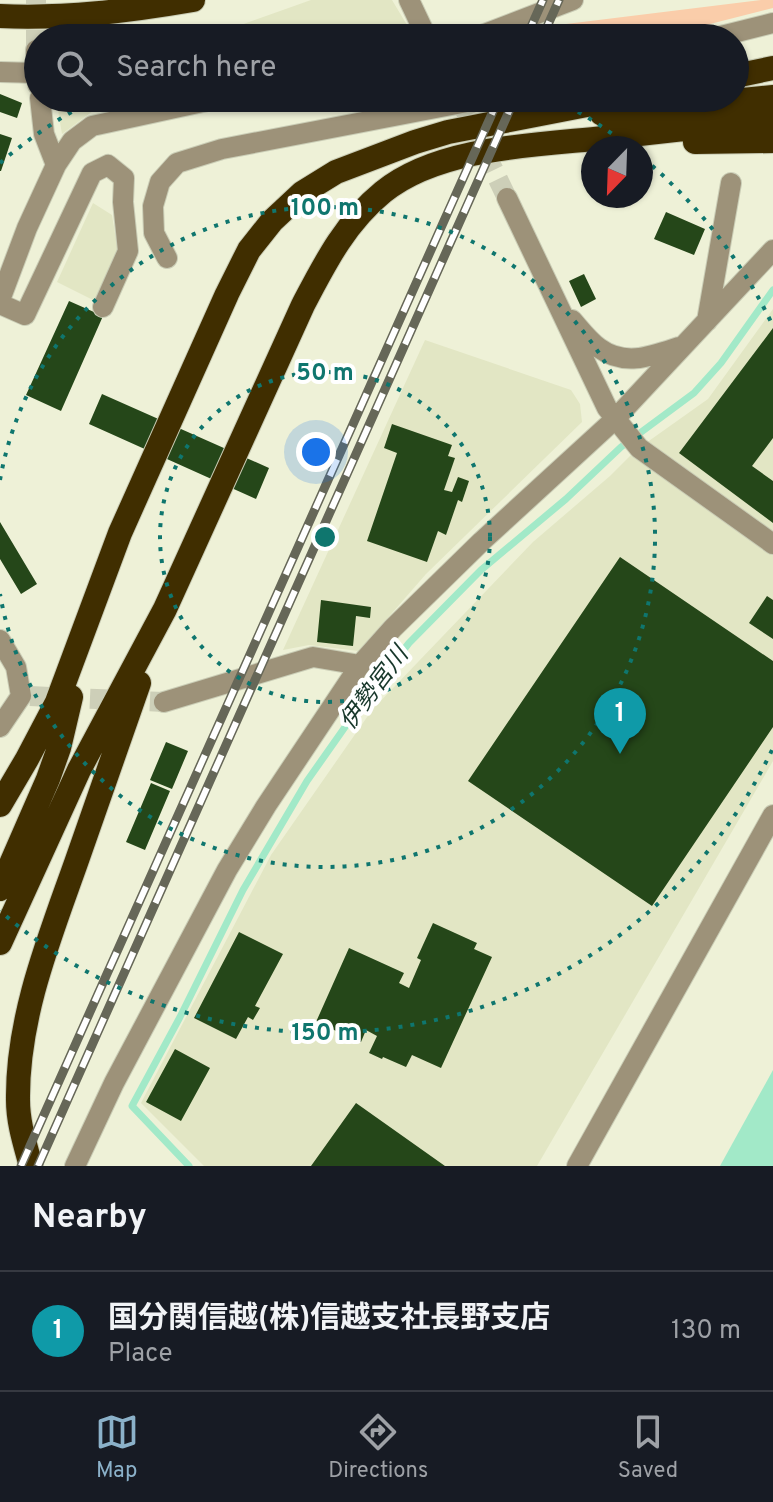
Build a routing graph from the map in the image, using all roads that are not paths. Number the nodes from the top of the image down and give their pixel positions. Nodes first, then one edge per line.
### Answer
1 (193, 0) edge
2 (409, 0) edge
3 (573, 0) edge
4 (0, 16) edge
5 (773, 23) edge
6 (420, 24) edge
7 (510, 24) edge
8 (749, 29) edge
9 (773, 68) edge
10 (0, 72) edge
11 (749, 73) edge
12 (24, 77) edge
13 (773, 97) edge
14 (749, 99) edge
15 (42, 112) edge
16 (156, 112) edge
17 (415, 112) edge
18 (552, 112) edge
19 (624, 112) edge
20 (773, 119) edge
21 (476, 127) junction
22 (773, 141) edge
23 (532, 145) junction
24 (56, 165) junction
25 (731, 183) dead end
26 (507, 198) tunnel mouth
27 (773, 250) edge
28 (167, 258) dead end
29 (0, 302) edge
30 (559, 305) junction
31 (103, 307) dead end
32 (707, 321) junction
33 (683, 346) junction
34 (627, 433) junction
35 (773, 544) edge
36 (165, 609) junction
37 (87, 625) junction
38 (0, 640) edge
39 (360, 665) junction
40 (164, 702) tunnel mouth
41 (0, 727) edge
42 (0, 805) edge
43 (773, 815) edge
44 (0, 889) edge
45 (0, 943) edge
46 (31, 1166) edge
47 (75, 1166) edge
48 (577, 1166) edge

1 - 4 highway
2 - 6 street
3 - 7 street
5 - 8 street
9 - 11 highway
10 - 12 street
13 - 14 highway
15 - 24 street
16 - 24 street
17 - 28 street
18 - 21 highway
19 - 21 highway
20 - 23 highway
21 - 37 highway
22 - 23 highway
23 - 36 highway
24 - 29 street
25 - 32 street
26 - 30 street
27 - 32 street
29 - 31 street
30 - 33 street
30 - 34 street
32 - 33 street
33 - 34 street
34 - 35 street
34 - 39 street
36 - 45 highway
36 - 46 highway
37 - 42 highway
37 - 44 highway
38 - 41 street
39 - 40 street
39 - 47 street
43 - 48 street

